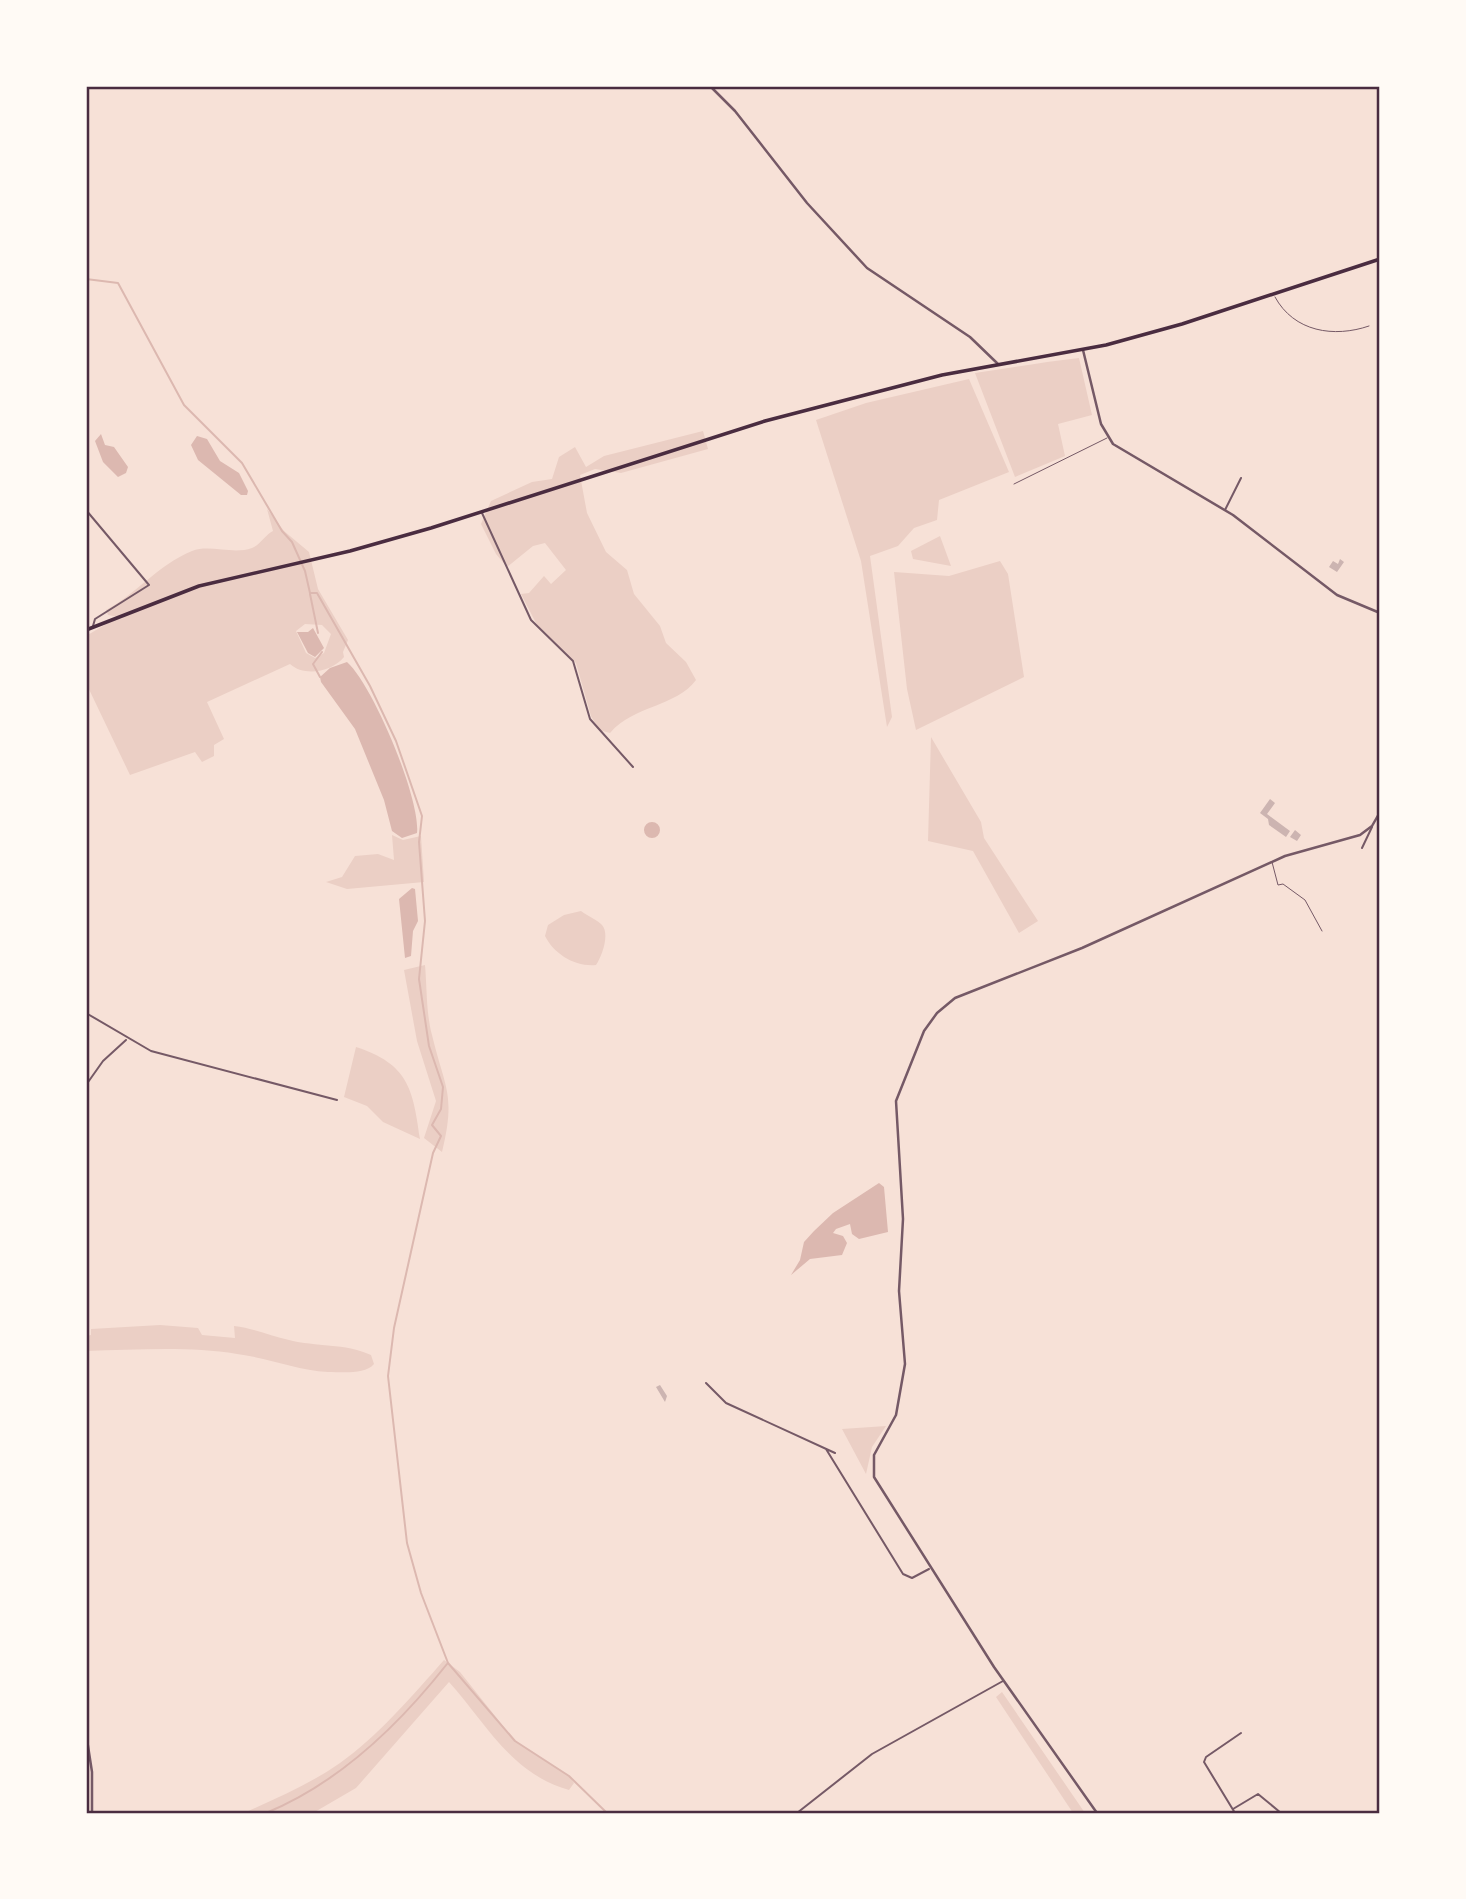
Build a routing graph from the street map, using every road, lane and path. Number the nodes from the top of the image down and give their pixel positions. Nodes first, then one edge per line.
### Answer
1 (710, 86) edge
2 (1380, 259) edge
3 (1273, 292) junction
4 (1369, 326) dead end
5 (1083, 351) junction
6 (998, 364) junction
7 (1107, 438) junction
8 (1241, 478) dead end
9 (1014, 484) dead end
10 (86, 510) edge
11 (1225, 510) junction
12 (479, 513) junction
13 (1380, 613) edge
14 (93, 627) junction
15 (86, 630) edge
16 (633, 767) dead end
17 (1380, 812) edge
18 (1372, 826) junction
19 (1362, 848) dead end
20 (1272, 862) junction
21 (1322, 932) dead end
22 (86, 1013) edge
23 (127, 1039) junction
24 (86, 1085) edge
25 (337, 1100) dead end
26 (706, 1383) dead end
27 (826, 1449) junction
28 (835, 1453) dead end
29 (929, 1569) junction
30 (1004, 1681) junction
31 (1241, 1733) dead end
32 (86, 1734) edge
33 (1232, 1810) junction
34 (92, 1813) edge
35 (797, 1813) edge
36 (1097, 1813) edge
37 (1235, 1813) edge
38 (1281, 1813) edge

1 - 6 street
2 - 3 highway
3 - 4 lane
3 - 5 highway
5 - 6 highway
5 - 7 street
6 - 12 highway
7 - 9 lane
7 - 11 street
8 - 11 street
10 - 14 street
11 - 13 street
12 - 14 highway
12 - 16 street
14 - 15 highway
17 - 18 street
18 - 19 street
18 - 20 street
20 - 21 lane
20 - 29 street
22 - 23 street
23 - 24 street
23 - 25 street
26 - 27 street
27 - 28 street
27 - 29 street
29 - 30 street
30 - 35 street
30 - 36 street
31 - 33 street
32 - 34 street
33 - 37 street
33 - 38 street

